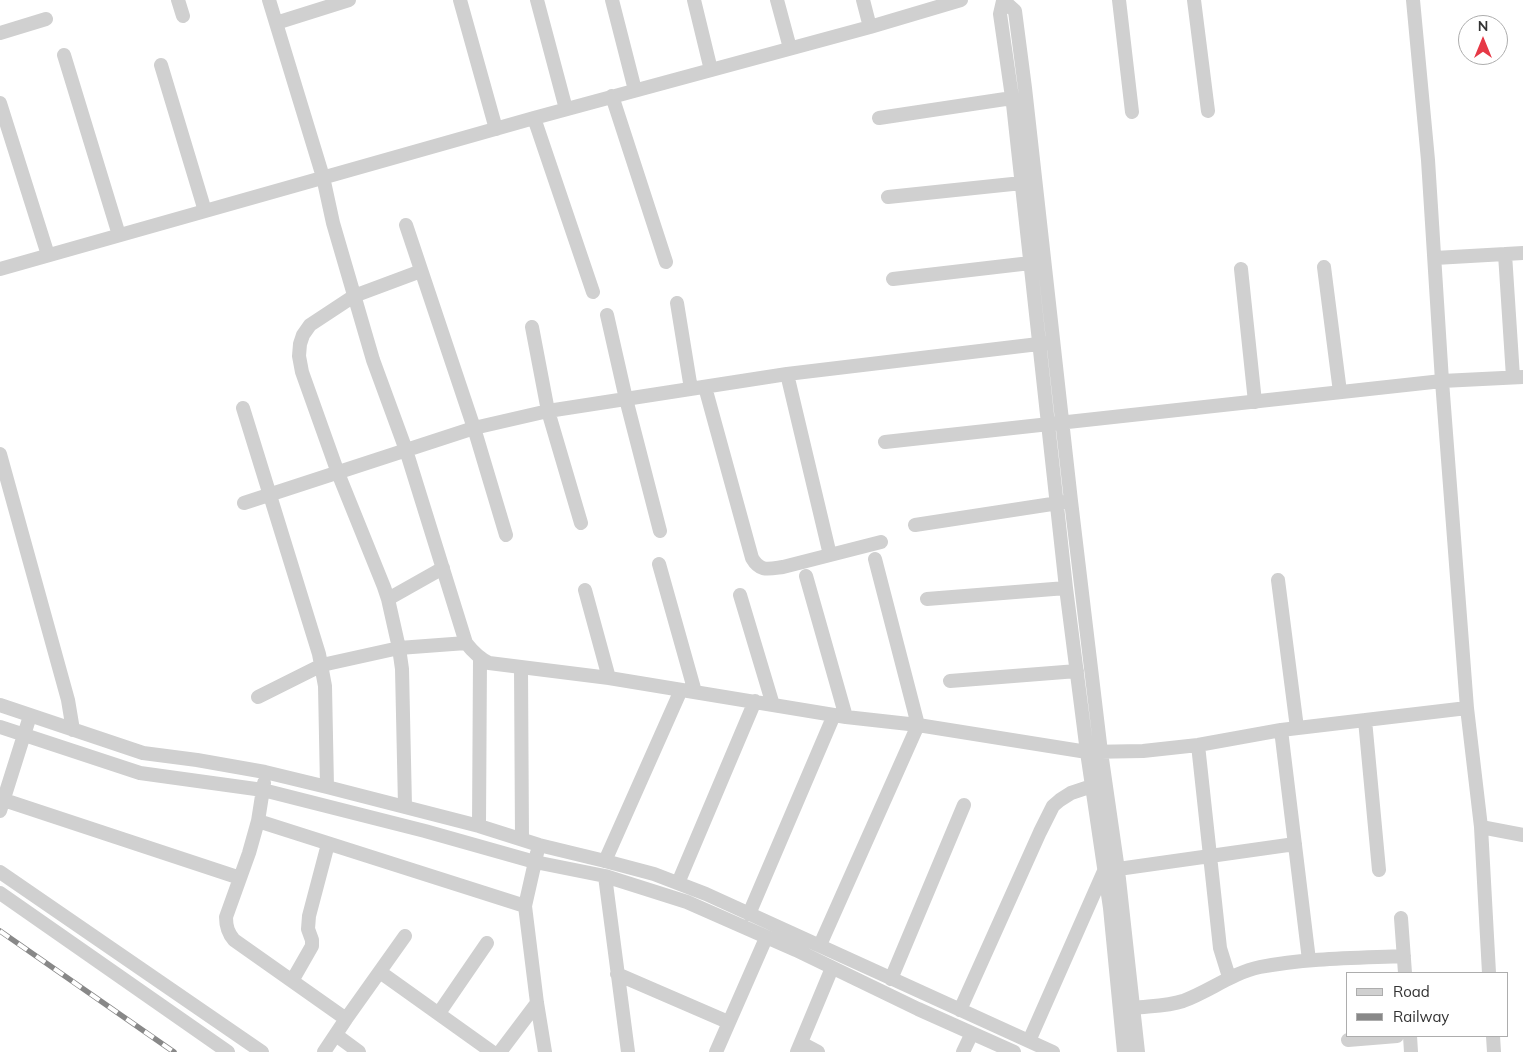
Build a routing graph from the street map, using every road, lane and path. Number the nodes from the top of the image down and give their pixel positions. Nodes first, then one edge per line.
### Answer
1 (178, 0) edge
2 (269, 0) edge
3 (349, 0) edge
4 (460, 0) edge
5 (537, 0) edge
6 (612, 0) edge
7 (694, 0) edge
8 (777, 0) edge
9 (863, 0) edge
10 (961, 0) edge
11 (1119, 0) edge
12 (1194, 0) edge
13 (1413, 0) edge
14 (1003, 1) edge
15 (184, 16) dead end
16 (46, 20) dead end
17 (276, 23) junction
18 (870, 27) junction
19 (0, 34) edge
20 (790, 48) junction
21 (64, 55) dead end
22 (161, 64) dead end
23 (711, 70) junction
24 (635, 90) junction
25 (612, 96) junction
26 (1012, 98) junction
27 (0, 103) edge
28 (566, 109) junction
29 (1208, 111) dead end
30 (1132, 112) dead end
31 (534, 118) junction
32 (879, 118) dead end
33 (496, 129) junction
34 (323, 177) junction
35 (1022, 183) junction
36 (888, 197) dead end
37 (204, 211) junction
38 (406, 225) dead end
39 (119, 235) junction
40 (1523, 253) edge
41 (1505, 254) junction
42 (48, 255) junction
43 (1435, 258) junction
44 (666, 262) dead end
45 (1037, 262) junction
46 (1324, 266) dead end
47 (0, 269) edge
48 (1241, 269) dead end
49 (421, 272) junction
50 (894, 279) dead end
51 (593, 292) dead end
52 (354, 296) junction
53 (677, 303) dead end
54 (608, 315) dead end
55 (532, 327) dead end
56 (1046, 343) junction
57 (787, 374) junction
58 (1518, 377) edge
59 (1442, 381) junction
60 (705, 387) junction
61 (691, 389) junction
62 (1340, 392) junction
63 (626, 399) junction
64 (1254, 402) junction
65 (244, 408) dead end
66 (548, 411) junction
67 (1063, 423) junction
68 (1048, 424) junction
69 (474, 428) junction
70 (886, 442) dead end
71 (406, 450) junction
72 (0, 454) edge
73 (338, 473) junction
74 (271, 495) junction
75 (1071, 501) junction
76 (244, 503) dead end
77 (1056, 503) junction
78 (581, 524) dead end
79 (915, 525) dead end
80 (660, 531) dead end
81 (506, 535) dead end
82 (881, 542) dead end
83 (830, 555) junction
84 (875, 559) dead end
85 (659, 564) dead end
86 (443, 568) junction
87 (806, 576) dead end
88 (1278, 580) dead end
89 (1066, 588) junction
90 (585, 590) dead end
91 (740, 595) dead end
92 (927, 598) dead end
93 (388, 599) junction
94 (466, 643) junction
95 (399, 648) junction
96 (480, 658) junction
97 (322, 665) junction
98 (521, 667) junction
99 (1077, 671) junction
100 (610, 678) junction
101 (950, 681) dead end
102 (688, 691) junction
103 (258, 697) dead end
104 (755, 701) junction
105 (0, 705) edge
106 (773, 705) junction
107 (1467, 708) junction
108 (30, 716) junction
109 (840, 716) junction
110 (1365, 720) junction
111 (918, 725) junction
112 (0, 728) edge
113 (1297, 728) junction
114 (73, 730) junction
115 (1281, 730) junction
116 (23, 735) junction
117 (1198, 745) junction
118 (1094, 752) junction
119 (265, 772) junction
120 (1092, 786) junction
121 (328, 787) junction
122 (263, 790) junction
123 (964, 805) dead end
124 (2, 806) edge
125 (405, 806) junction
126 (258, 821) junction
127 (479, 826) junction
128 (1480, 827) junction
129 (1523, 835) edge
130 (522, 839) junction
131 (328, 844) junction
132 (1295, 844) junction
133 (539, 845) junction
134 (1210, 856) junction
135 (605, 861) junction
136 (535, 862) junction
137 (1380, 870) dead end
138 (1111, 871) junction
139 (0, 872) edge
140 (605, 876) junction
141 (240, 878) junction
142 (678, 883) junction
143 (0, 894) edge
144 (525, 906) junction
145 (750, 914) junction
146 (1401, 918) dead end
147 (405, 936) dead end
148 (766, 938) junction
149 (487, 943) dead end
150 (820, 945) junction
151 (1404, 956) junction
152 (1310, 960) junction
153 (832, 968) junction
154 (380, 972) junction
155 (1405, 972) edge
156 (1490, 972) edge
157 (617, 974) junction
158 (1229, 978) junction
159 (891, 979) junction
160 (292, 981) junction
161 (537, 1003) junction
162 (1134, 1008) junction
163 (960, 1010) junction
164 (439, 1013) junction
165 (346, 1019) junction
166 (728, 1022) junction
167 (972, 1033) junction
168 (336, 1035) junction
169 (1385, 1037) edge
170 (1410, 1037) edge
171 (1493, 1037) edge
172 (1348, 1040) dead end
173 (1029, 1041) junction
174 (799, 1048) edge
175 (228, 1052) edge
176 (262, 1052) edge
177 (324, 1052) edge
178 (359, 1052) edge
179 (492, 1052) edge
180 (500, 1052) edge
181 (545, 1052) edge
182 (628, 1052) edge
183 (716, 1052) edge
184 (818, 1052) edge
185 (964, 1052) edge
186 (1014, 1052) edge
187 (1053, 1052) edge
188 (1124, 1052) edge
189 (1138, 1052) edge
190 (1411, 1052) edge
191 (1494, 1052) edge

1 - 15 street
2 - 17 street
3 - 17 street
4 - 33 street
5 - 28 street
6 - 24 street
7 - 23 street
8 - 20 street
9 - 18 street
10 - 18 street
11 - 30 street
12 - 29 street
13 - 43 street
14 - 26 street
14 - 45 street
16 - 19 street
17 - 34 street
18 - 20 street
20 - 23 street
21 - 39 street
22 - 37 street
23 - 24 street
24 - 25 street
25 - 28 street
25 - 44 street
26 - 32 street
26 - 35 street
27 - 42 street
28 - 31 street
31 - 33 street
31 - 51 street
33 - 34 street
34 - 37 street
34 - 52 street
35 - 36 street
35 - 45 street
37 - 39 street
38 - 49 street
39 - 42 street
40 - 41 street
41 - 43 street
41 - 58 street
42 - 47 street
43 - 59 street
45 - 50 street
45 - 56 street
46 - 62 street
48 - 64 street
49 - 52 street
49 - 69 street
52 - 71 street
52 - 73 street
53 - 61 street
54 - 63 street
55 - 66 street
56 - 57 street
56 - 67 street
56 - 68 street
57 - 60 street
57 - 83 street
58 - 59 street
59 - 62 street
59 - 107 street
60 - 61 street
60 - 83 street
61 - 63 street
62 - 64 street
63 - 66 street
63 - 80 street
64 - 67 street
65 - 74 street
66 - 69 street
66 - 78 street
67 - 68 street
67 - 75 street
68 - 70 street
68 - 77 street
69 - 71 street
69 - 81 street
71 - 73 street
71 - 86 street
72 - 114 street
73 - 74 street
73 - 93 street
74 - 76 street
74 - 97 street
75 - 77 street
75 - 118 street
77 - 79 street
77 - 89 street
82 - 83 street
84 - 111 street
85 - 102 street
86 - 93 street
86 - 94 street
87 - 109 street
88 - 113 street
89 - 92 street
89 - 99 street
90 - 100 street
91 - 106 street
93 - 95 street
94 - 95 street
94 - 96 street
95 - 97 street
95 - 125 street
96 - 98 street
96 - 127 street
97 - 103 street
97 - 121 street
98 - 100 street
98 - 130 street
99 - 101 street
99 - 118 street
100 - 102 street
102 - 104 street
102 - 135 street
104 - 106 street
104 - 142 street
105 - 108 street
106 - 109 street
107 - 110 street
107 - 128 street
108 - 114 street
108 - 116 street
109 - 111 street
109 - 145 street
110 - 113 street
110 - 137 street
111 - 118 street
111 - 150 street
112 - 116 street
113 - 115 street
114 - 119 street
115 - 117 street
115 - 132 street
116 - 122 street
116 - 124 street
117 - 118 street
117 - 134 street
118 - 120 street
118 - 138 street
119 - 121 street
119 - 122 street
120 - 138 street
120 - 163 street
121 - 125 street
122 - 126 street
122 - 136 street
123 - 159 street
124 - 141 street
125 - 127 street
126 - 131 street
126 - 141 street
127 - 130 street
128 - 129 street
128 - 156 street
130 - 133 street
131 - 144 street
131 - 160 street
132 - 134 street
132 - 152 street
133 - 135 street
133 - 136 street
134 - 138 street
134 - 158 street
135 - 142 street
136 - 140 street
136 - 144 street
138 - 162 street
138 - 173 street
138 - 188 street
139 - 176 street
140 - 148 street
140 - 157 street
141 - 160 street
142 - 145 street
143 - 175 street
144 - 161 street
145 - 150 street
146 - 151 street
147 - 154 street
148 - 153 street
148 - 166 street
149 - 164 street
150 - 159 street
151 - 152 street
151 - 155 street
152 - 158 street
153 - 167 street
153 - 174 street
154 - 164 street
154 - 165 street
157 - 166 street
157 - 182 street
158 - 162 street
159 - 163 street
160 - 165 street
161 - 180 street
161 - 181 street
162 - 189 street
163 - 173 street
164 - 179 street
165 - 168 street
166 - 183 street
167 - 185 street
167 - 186 street
168 - 177 street
168 - 178 street
169 - 172 street
170 - 190 street
171 - 191 street
173 - 187 street
174 - 184 street

